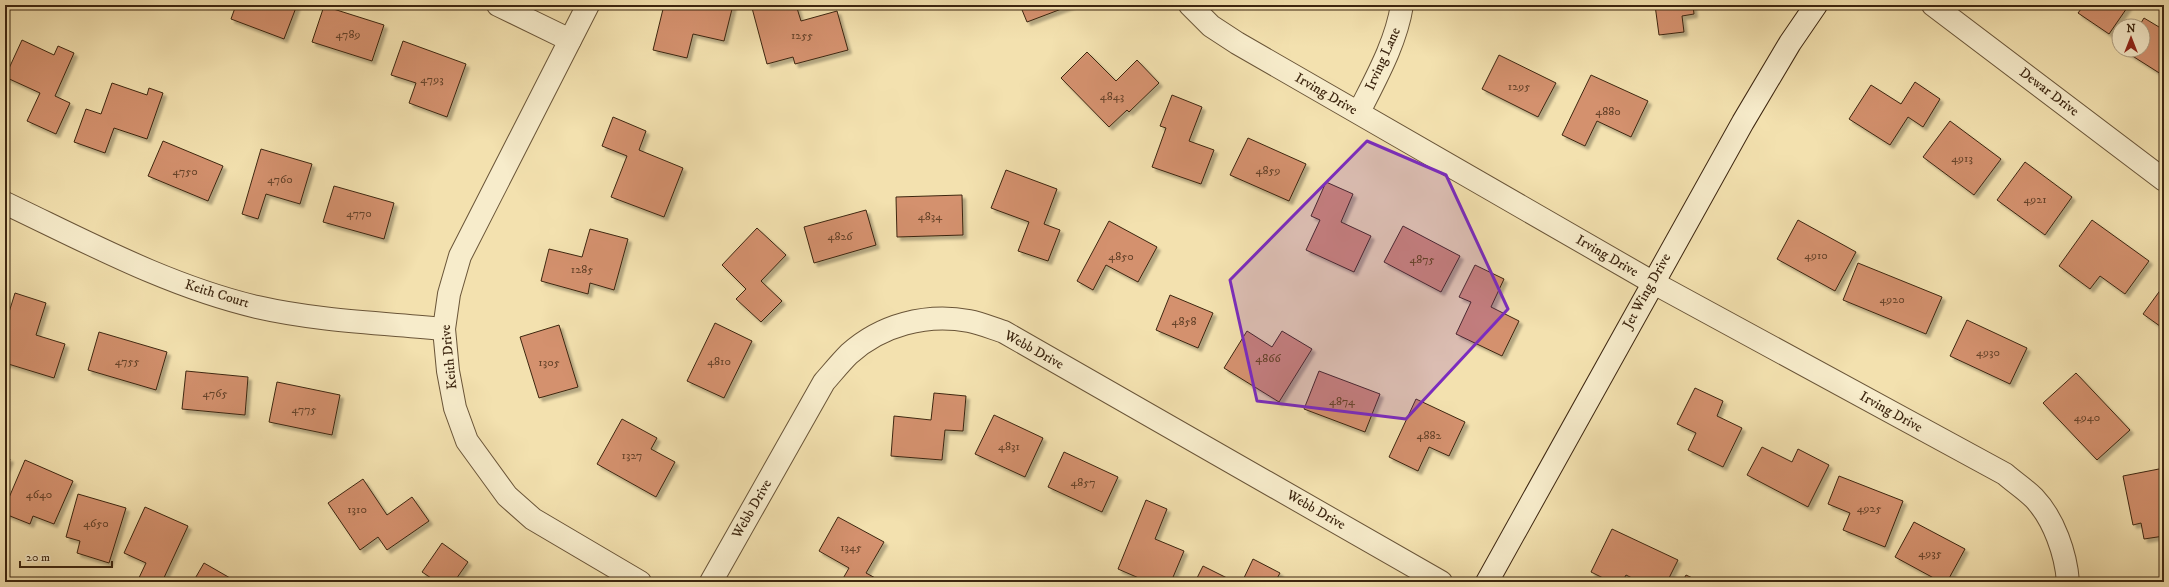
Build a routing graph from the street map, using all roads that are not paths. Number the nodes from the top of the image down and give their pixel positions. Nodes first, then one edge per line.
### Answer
1 (498, 5) edge
2 (588, 5) edge
3 (1190, 5) edge
4 (1402, 5) edge
5 (1816, 5) edge
6 (1933, 5) edge
7 (570, 40) junction
8 (1359, 112) junction
9 (2164, 180) edge
10 (5, 203) edge
11 (1652, 282) junction
12 (444, 329) junction
13 (640, 582) edge
14 (711, 582) edge
15 (1441, 582) edge
16 (1487, 582) edge
17 (2068, 582) edge

1 - 7 street
2 - 7 street, Keith Drive
3 - 8 street, Irving Drive
4 - 8 street, Irving Lane
5 - 11 street, Jet Wing Drive
6 - 9 street, Dewar Drive
7 - 12 street, Keith Drive
8 - 11 street, Irving Drive
10 - 12 street, Keith Court
11 - 16 street, Jet Wing Drive
11 - 17 street, Irving Drive
12 - 13 street, Keith Drive
14 - 15 street, Webb Drive

